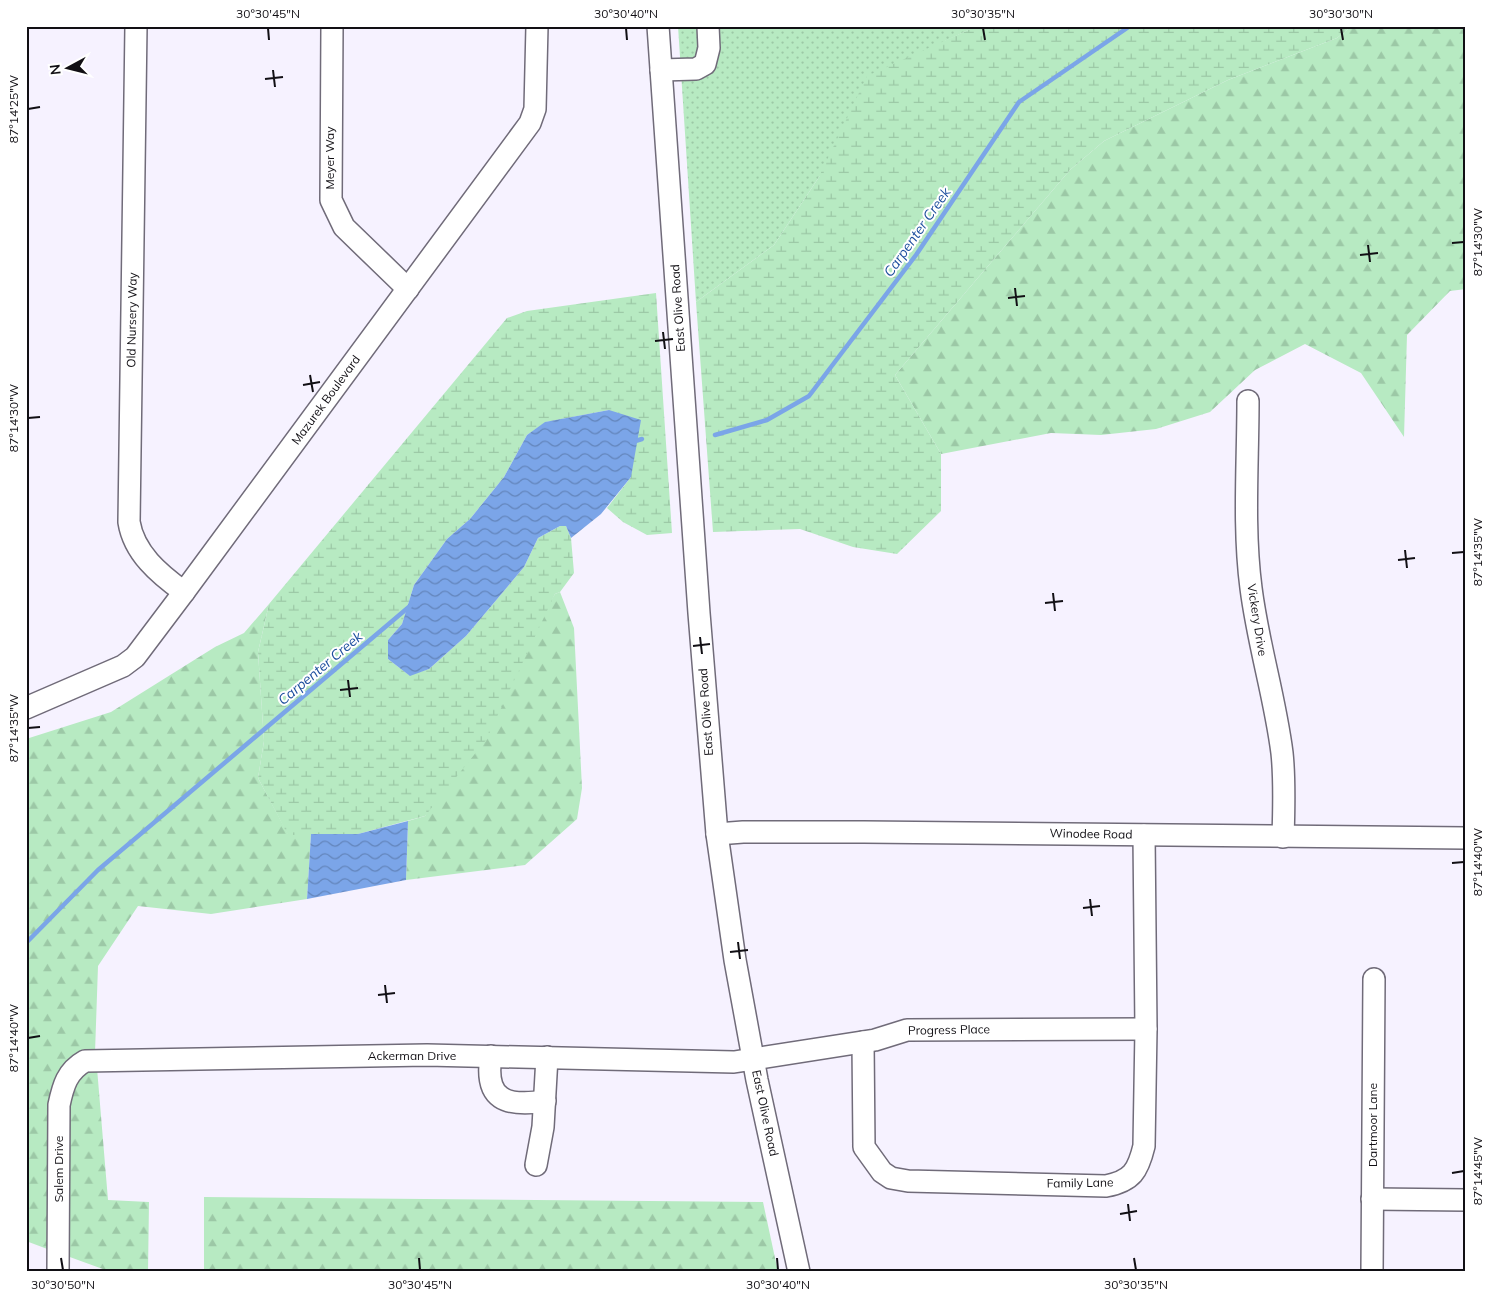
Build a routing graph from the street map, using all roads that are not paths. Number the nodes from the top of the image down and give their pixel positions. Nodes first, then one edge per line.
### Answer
1 (136, 26) edge
2 (332, 26) edge
3 (537, 26) edge
4 (658, 26) edge
5 (708, 26) edge
6 (662, 70) junction
7 (408, 289) junction
8 (1248, 402) dead end
9 (184, 592) junction
10 (26, 708) edge
11 (717, 834) junction
12 (1144, 835) junction
13 (1283, 837) junction
14 (1466, 838) edge
15 (1374, 979) dead end
16 (1146, 1029) junction
17 (863, 1042) junction
18 (491, 1056) junction
19 (547, 1057) junction
20 (754, 1059) junction
21 (73, 1069) joint
22 (545, 1102) junction
23 (536, 1165) dead end
24 (1372, 1199) junction
25 (1466, 1200) edge
26 (58, 1272) edge
27 (799, 1272) edge
28 (1372, 1272) edge

1 - 9 street, Old Nursery Way
2 - 7 street, Meyer Way
3 - 7 street, Mazurek Boulevard
4 - 6 street, East Olive Road
5 - 6 street
6 - 11 street, East Olive Road
7 - 9 street, Mazurek Boulevard
8 - 13 street, Vickery Drive
9 - 10 street, Mazurek Boulevard
11 - 12 street, Winodee Road
11 - 20 street, East Olive Road
12 - 13 street, Winodee Road
12 - 16 street, Family Lane
13 - 14 street, Winodee Road
15 - 24 street, Dartmoor Lane
16 - 17 street, Progress Place
16 - 17 street, Family Lane
17 - 20 street, Progress Place
18 - 19 street, Ackerman Drive
18 - 21 street, Ackerman Drive
18 - 22 street
19 - 20 street, Ackerman Drive
19 - 22 street
20 - 27 street, East Olive Road
21 - 26 street, Salem Drive
22 - 23 street
24 - 25 street
24 - 28 street, Dartmoor Lane

